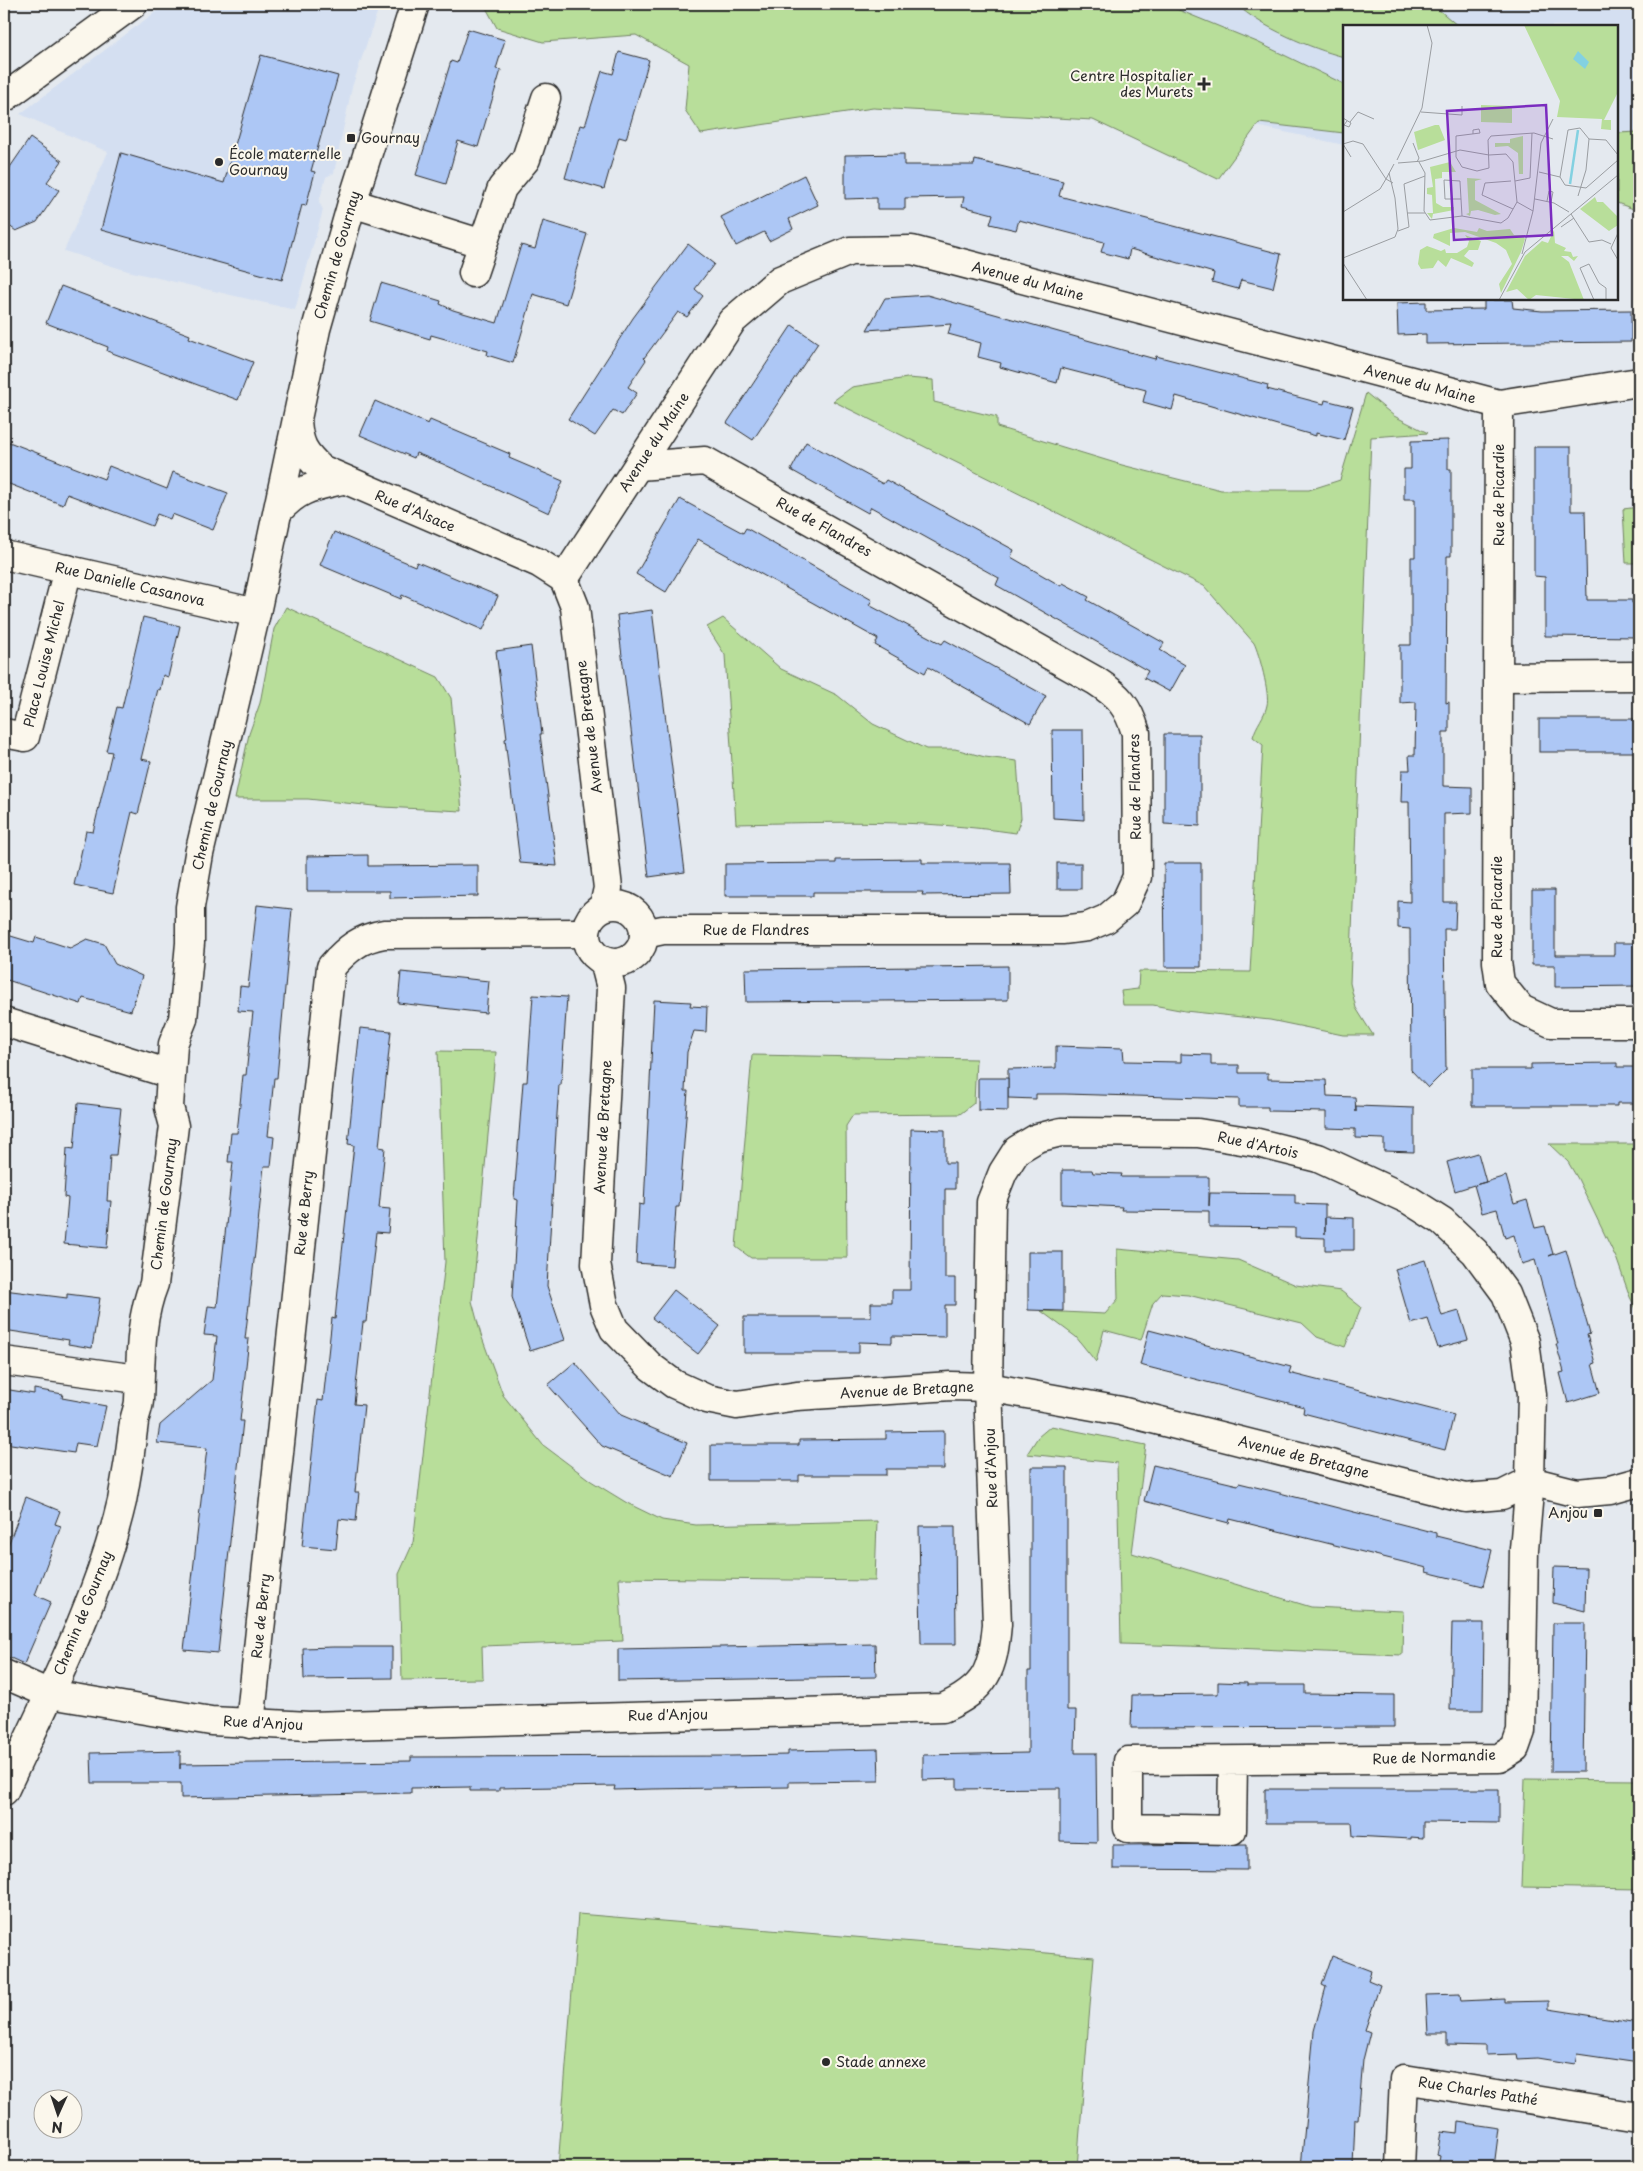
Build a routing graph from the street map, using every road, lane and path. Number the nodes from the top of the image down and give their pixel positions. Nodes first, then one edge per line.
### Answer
1 (133, 4) edge
2 (415, 4) edge
3 (4, 98) edge
4 (546, 98) dead end
5 (352, 203) junction
6 (483, 244) junction
7 (473, 273) dead end
8 (1639, 382) edge
9 (1499, 404) junction
10 (296, 416) junction
11 (638, 466) junction
12 (342, 480) junction
13 (278, 511) junction
14 (4, 556) edge
15 (68, 569) junction
16 (564, 578) junction
17 (256, 612) junction
18 (1639, 676) edge
19 (1499, 677) junction
20 (4, 733) edge
21 (604, 906) junction
22 (585, 933) junction
23 (644, 934) junction
24 (604, 961) junction
25 (4, 1022) edge
26 (1639, 1023) edge
27 (170, 1074) junction
28 (4, 1362) edge
29 (138, 1379) junction
30 (988, 1387) junction
31 (1530, 1481) junction
32 (1639, 1482) edge
33 (4, 1674) edge
34 (50, 1694) junction
35 (250, 1724) junction
36 (1233, 1761) junction
37 (4, 1791) edge
38 (1639, 2117) edge
39 (1400, 2167) edge

1 - 3 street
2 - 5 street, Chemin de Gournay
4 - 6 street
5 - 6 street
5 - 10 street, Chemin de Gournay
6 - 7 street
8 - 9 street, Avenue du Maine
9 - 11 street, Avenue du Maine
9 - 19 street, Rue de Picardie
10 - 12 street, Rue d'Alsace
10 - 13 street, Chemin de Gournay
11 - 16 street, Avenue du Maine
11 - 23 street, Rue de Flandres
12 - 13 street
12 - 16 street, Rue d'Alsace
13 - 17 street, Chemin de Gournay
14 - 15 street, Rue Danielle Casanova
15 - 17 street, Rue Danielle Casanova
15 - 20 street, Place Louise Michel
16 - 21 street, Avenue de Bretagne
17 - 27 street, Chemin de Gournay
18 - 19 street
19 - 26 street, Rue de Picardie
21 - 22 street
21 - 23 street
22 - 24 street
22 - 35 street, Rue de Berry
23 - 24 street
24 - 30 street, Avenue de Bretagne
25 - 27 street
27 - 29 street, Chemin de Gournay
28 - 29 street
29 - 34 street, Chemin de Gournay
30 - 31 street, Avenue de Bretagne
30 - 31 street, Rue d'Artois
30 - 35 street, Rue d'Anjou
31 - 32 street
31 - 36 street, Rue de Normandie
33 - 34 street, Rue d'Anjou
34 - 35 street, Rue d'Anjou
34 - 37 street, Chemin de Gournay
36 - 36 street, Rue de Normandie
38 - 39 street, Rue Charles Pathé

